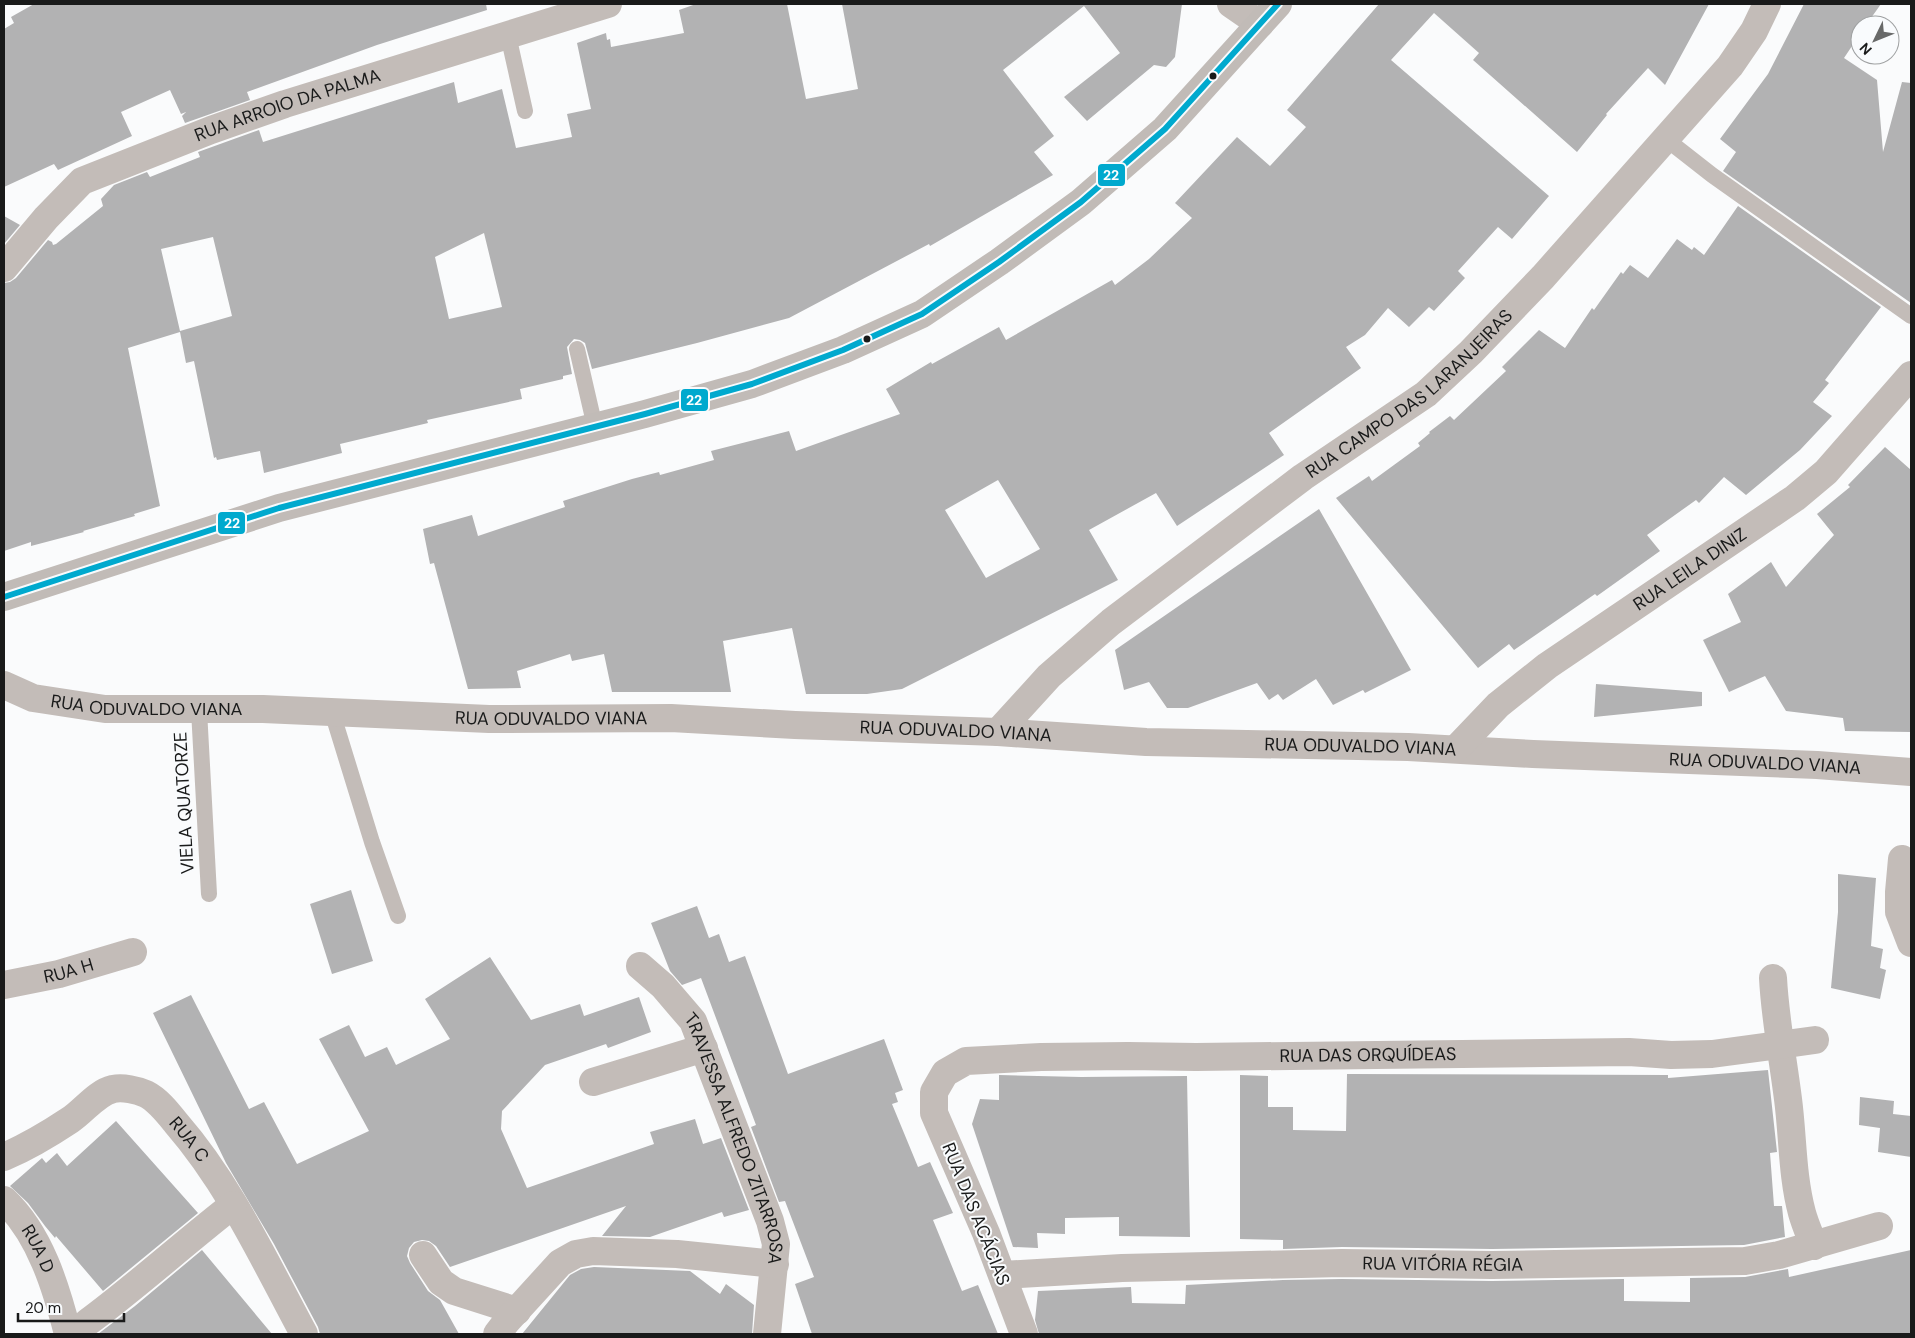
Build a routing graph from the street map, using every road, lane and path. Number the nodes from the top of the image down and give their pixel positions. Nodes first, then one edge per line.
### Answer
1 (608, 4) edge
2 (1231, 4) edge
3 (1278, 4) edge
4 (1767, 4) edge
5 (1260, 24) junction
6 (508, 35) junction
7 (525, 111) dead end
8 (1666, 139) junction
9 (4, 268) edge
10 (1911, 316) edge
11 (577, 349) dead end
12 (1911, 374) edge
13 (595, 427) junction
14 (4, 597) edge
15 (4, 685) edge
16 (200, 710) junction
17 (332, 712) junction
18 (998, 732) junction
19 (1456, 749) junction
20 (1911, 772) edge
21 (1902, 859) dead end
22 (209, 894) dead end
23 (398, 916) dead end
24 (1911, 943) edge
25 (133, 952) dead end
26 (640, 966) dead end
27 (1773, 978) dead end
28 (4, 985) edge
29 (1814, 1040) dead end
30 (1781, 1044) junction
31 (704, 1048) junction
32 (593, 1082) dead end
33 (934, 1092) joint
34 (4, 1157) edge
35 (4, 1200) edge
36 (234, 1205) junction
37 (1879, 1226) dead end
38 (1814, 1246) junction
39 (423, 1255) dead end
40 (775, 1264) junction
41 (1003, 1275) junction
42 (517, 1311) junction
43 (85, 1330) edge
44 (304, 1334) edge
45 (497, 1334) edge
46 (767, 1334) edge
47 (1024, 1334) edge

1 - 6 street, RUA ARROIO DA PALMA
2 - 5 street
3 - 5 main road
4 - 8 street, RUA CAMPO DAS LARANJEIRAS
5 - 13 main road
6 - 7 lane
6 - 9 street, RUA ARROIO DA PALMA
8 - 10 lane
8 - 18 street, RUA CAMPO DAS LARANJEIRAS
11 - 13 lane
12 - 19 street, RUA LEILA DINIZ
13 - 14 main road
15 - 16 street, RUA ODUVALDO VIANA
16 - 17 street, RUA ODUVALDO VIANA
16 - 22 lane, VIELA QUATORZE
17 - 18 street, RUA ODUVALDO VIANA
17 - 23 lane
18 - 19 street, RUA ODUVALDO VIANA
19 - 20 street, RUA ODUVALDO VIANA
21 - 24 street
25 - 28 street, RUA H
26 - 31 street, TRAVESSA ALFREDO ZITARROSA
27 - 30 street
29 - 30 street, RUA DAS ORQUÍDEAS
30 - 33 street, RUA DAS ORQUÍDEAS
30 - 38 street
31 - 32 street
31 - 40 street, TRAVESSA ALFREDO ZITARROSA
33 - 41 street, RUA DAS ACÁCIAS
34 - 36 street, RUA C
35 - 43 street, RUA D
36 - 43 street
36 - 44 street, RUA C
37 - 38 street, RUA VITÓRIA RÉGIA
38 - 41 street, RUA VITÓRIA RÉGIA
39 - 42 street
40 - 42 street
40 - 46 street, TRAVESSA ALFREDO ZITARROSA
41 - 47 street, RUA DAS ACÁCIAS
42 - 45 street

